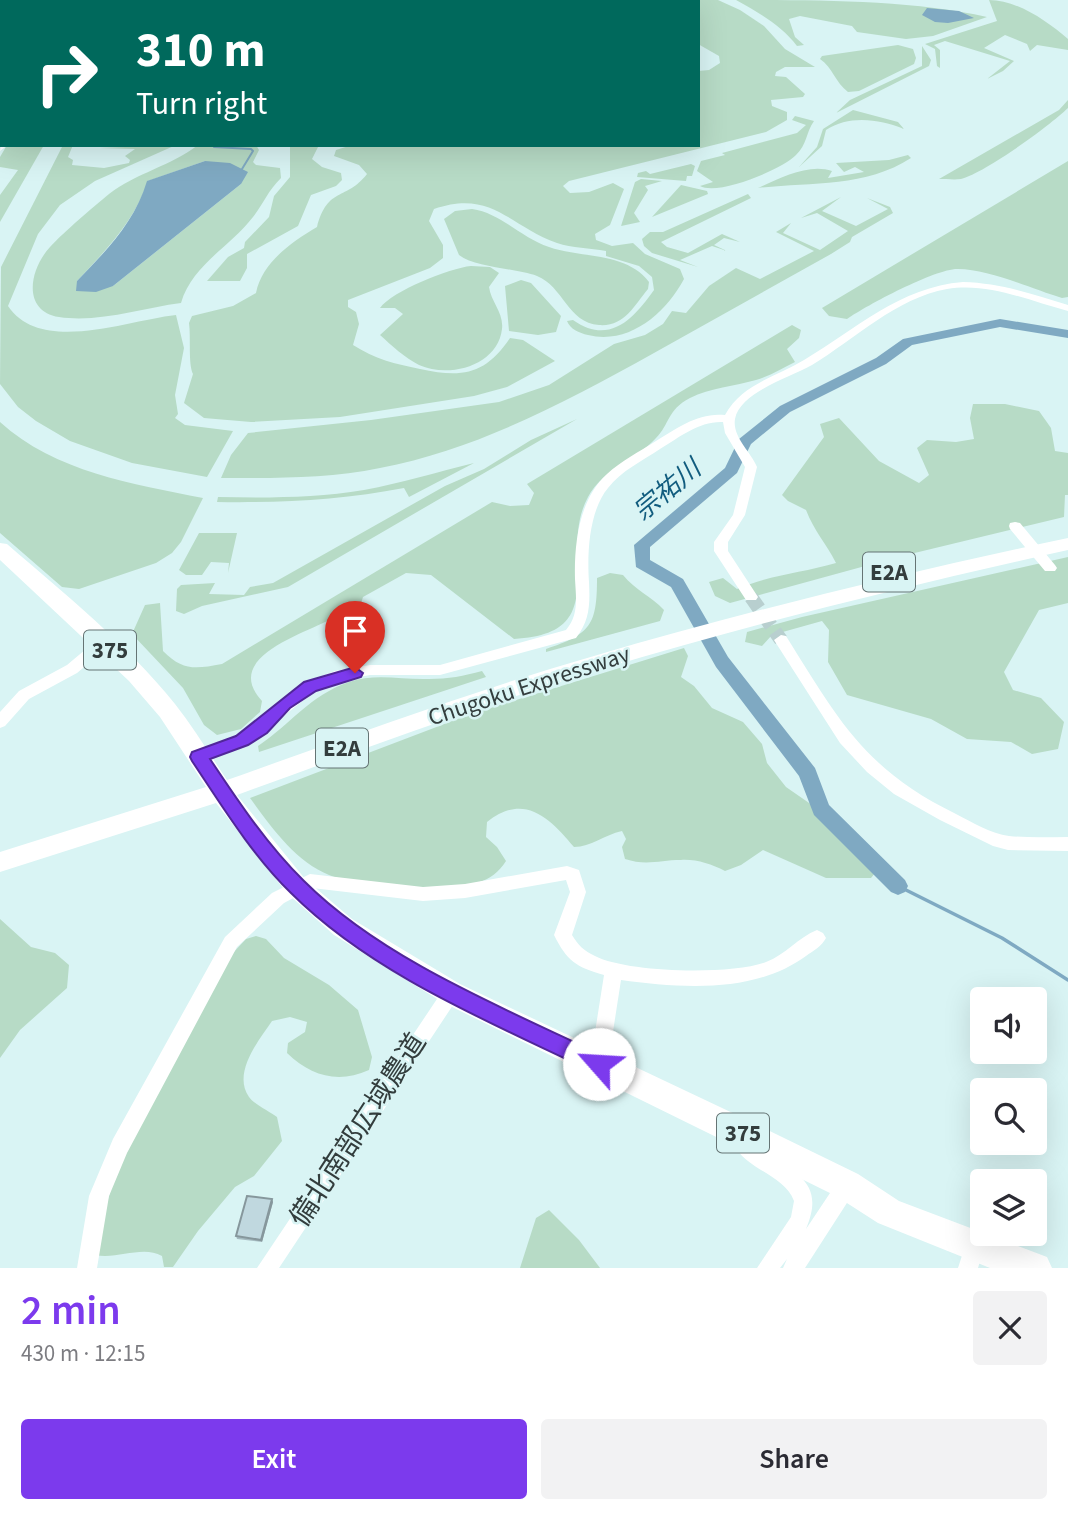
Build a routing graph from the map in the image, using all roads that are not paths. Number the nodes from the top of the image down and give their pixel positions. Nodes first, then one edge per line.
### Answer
1 (1068, 308) edge
2 (729, 419) junction
3 (1014, 526) dead end
4 (1068, 533) edge
5 (1068, 544) edge
6 (0, 549) edge
7 (1050, 568) dead end
8 (751, 597) tunnel mouth
9 (716, 622) junction
10 (682, 632) junction
11 (781, 640) tunnel mouth
12 (103, 643) junction
13 (0, 722) edge
14 (202, 760) junction
15 (1068, 844) edge
16 (0, 849) edge
17 (0, 862) edge
18 (296, 886) junction
19 (817, 938) dead end
20 (612, 972) junction
21 (451, 993) junction
22 (599, 1064) junction
23 (729, 1126) junction
24 (847, 1185) junction
25 (971, 1258) edge
26 (87, 1268) edge
27 (267, 1268) edge
28 (767, 1268) edge
29 (793, 1268) edge
30 (1036, 1268) edge

1 - 2 street
2 - 8 street
2 - 14 street
3 - 7 street
4 - 9 highway, Chugoku Expressway / E2A
5 - 9 highway, Chugoku Expressway / E2A
6 - 12 highway, 375
9 - 10 highway, Chugoku Expressway / E2A
10 - 16 highway, Chugoku Expressway / E2A
10 - 17 highway, Chugoku Expressway / E2A
11 - 15 street
12 - 13 street
12 - 14 highway, 375
14 - 18 highway, 375
18 - 20 street
18 - 21 highway, 375
18 - 26 street
19 - 20 street
20 - 22 street
21 - 22 highway, 375
21 - 27 street, 備北南部広域農道
22 - 23 highway, 375
23 - 24 highway, 375
23 - 28 street
24 - 25 highway, 375
24 - 29 street
25 - 30 highway, 375

